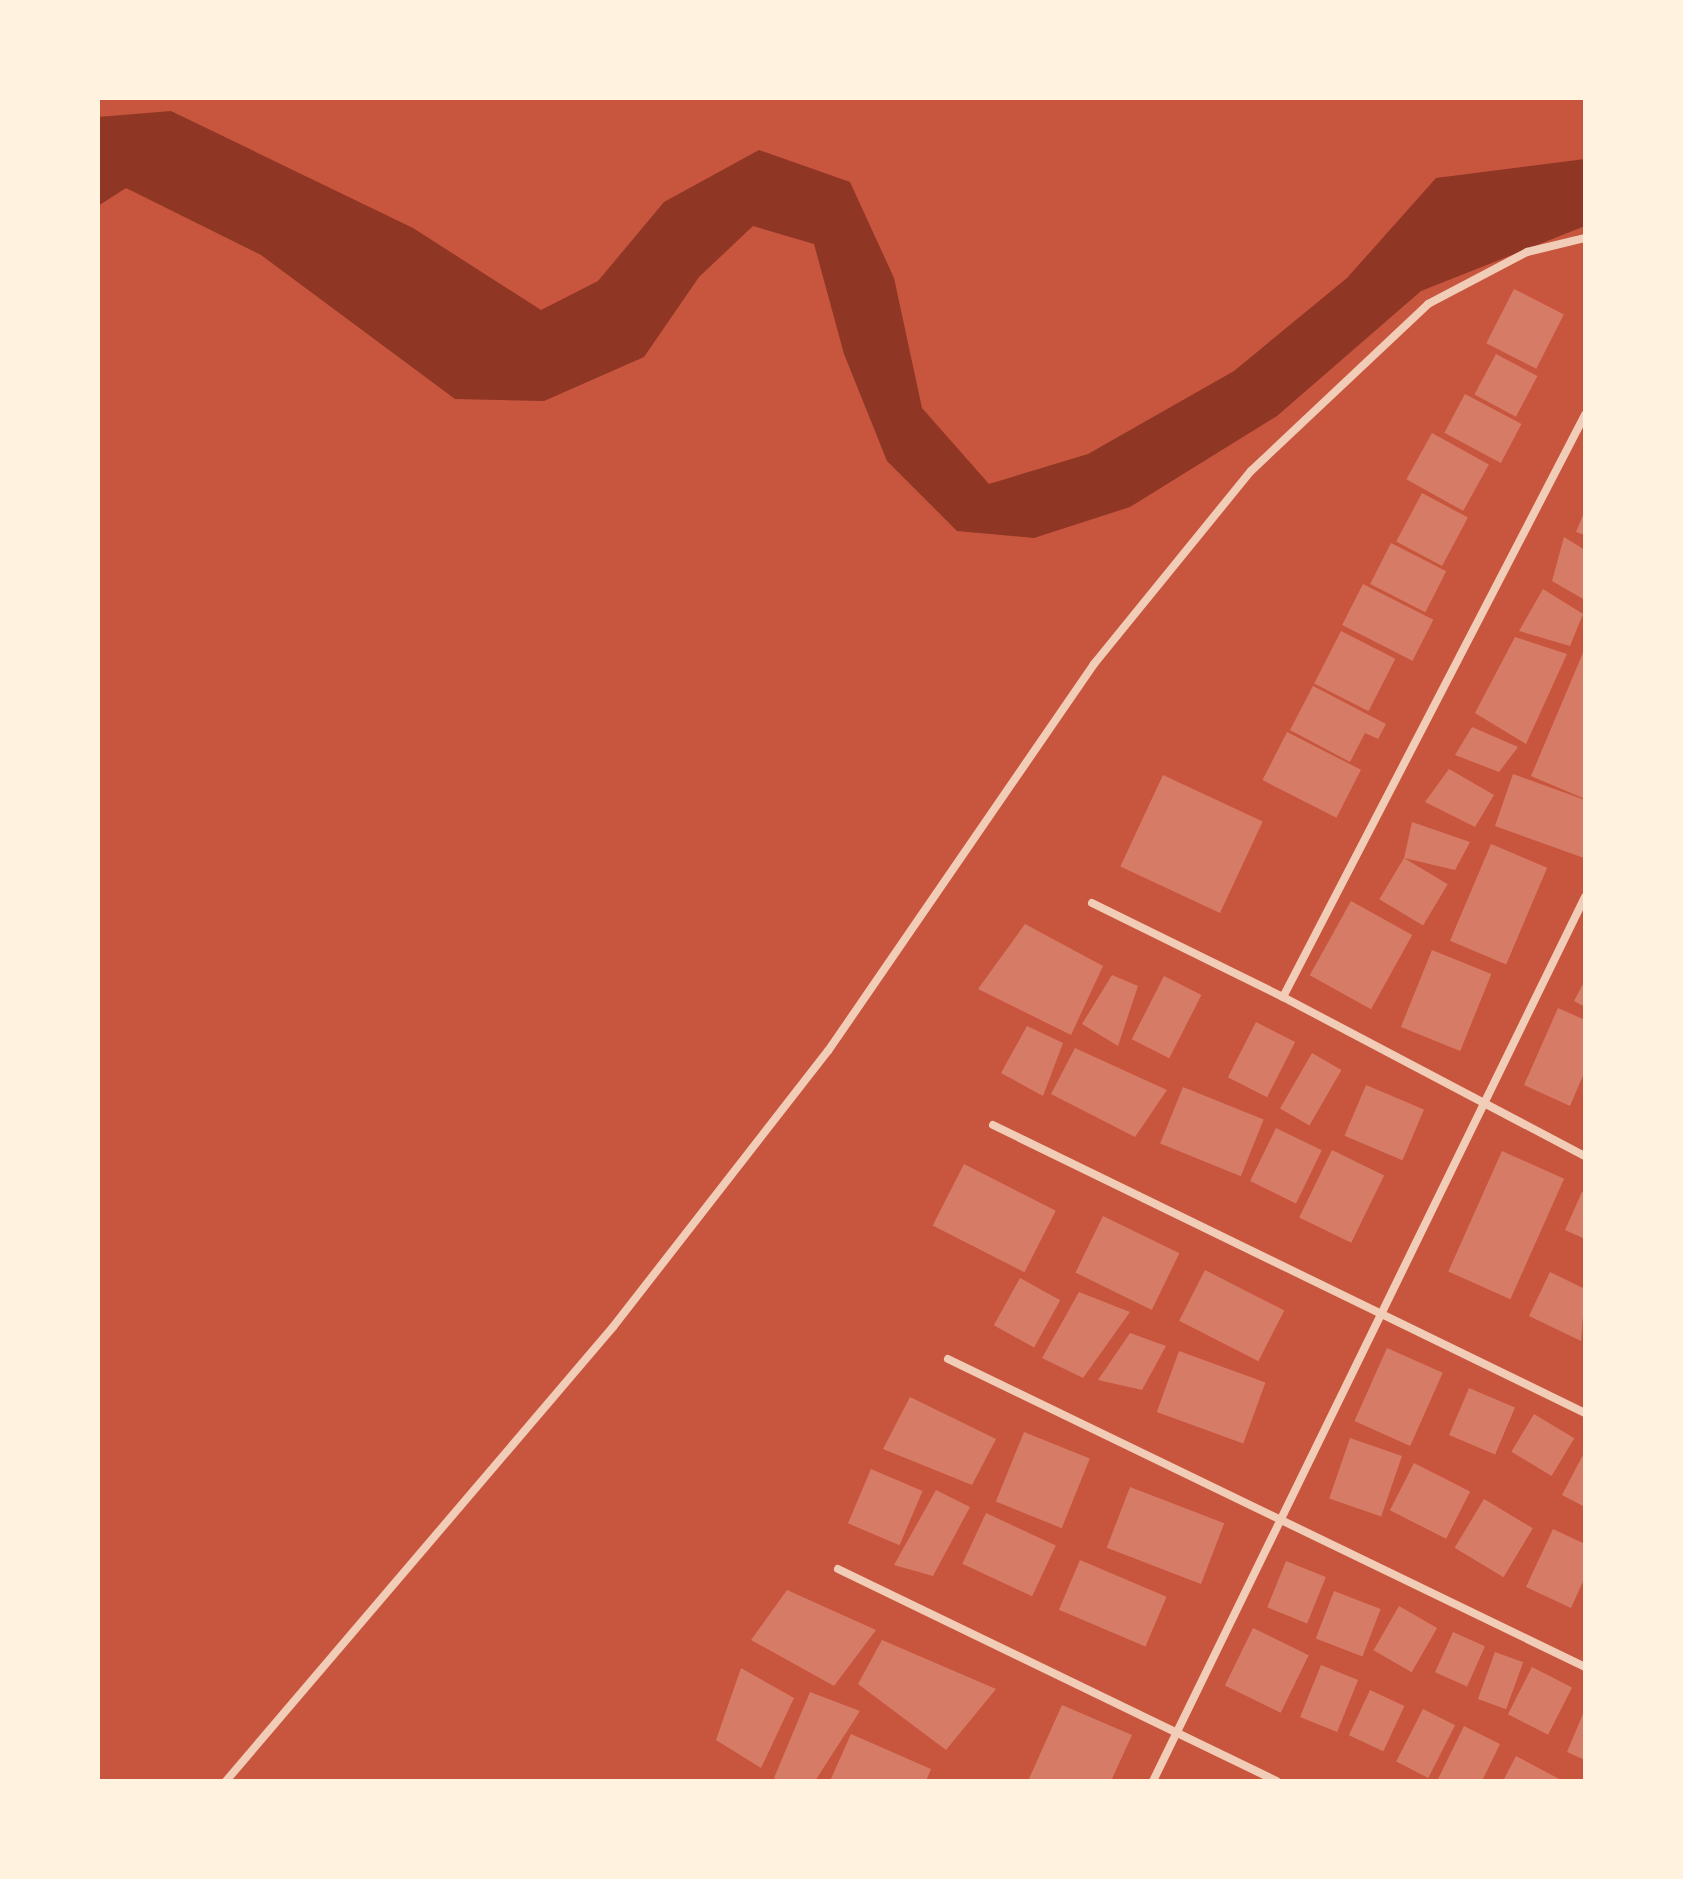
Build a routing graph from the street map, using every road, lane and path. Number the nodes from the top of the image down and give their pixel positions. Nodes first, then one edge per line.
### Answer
1 (1585, 238) edge
2 (1585, 415) edge
3 (1585, 897) edge
4 (1092, 903) dead end
5 (1582, 909) edge
6 (1283, 997) junction
7 (1484, 1106) junction
8 (993, 1125) dead end
9 (1585, 1156) edge
10 (1384, 1313) junction
11 (948, 1359) dead end
12 (1585, 1413) edge
13 (1281, 1520) junction
14 (838, 1569) dead end
15 (1585, 1667) edge
16 (1176, 1733) junction
17 (226, 1781) edge
18 (1153, 1781) edge
19 (1276, 1781) edge

1 - 17 street
2 - 6 street
3 - 5 street
4 - 6 street
5 - 7 street
6 - 7 street
7 - 9 street
7 - 10 street
8 - 10 street
10 - 12 street
10 - 13 street
11 - 13 street
13 - 15 street
13 - 16 street
14 - 16 street
16 - 18 street
16 - 19 street

